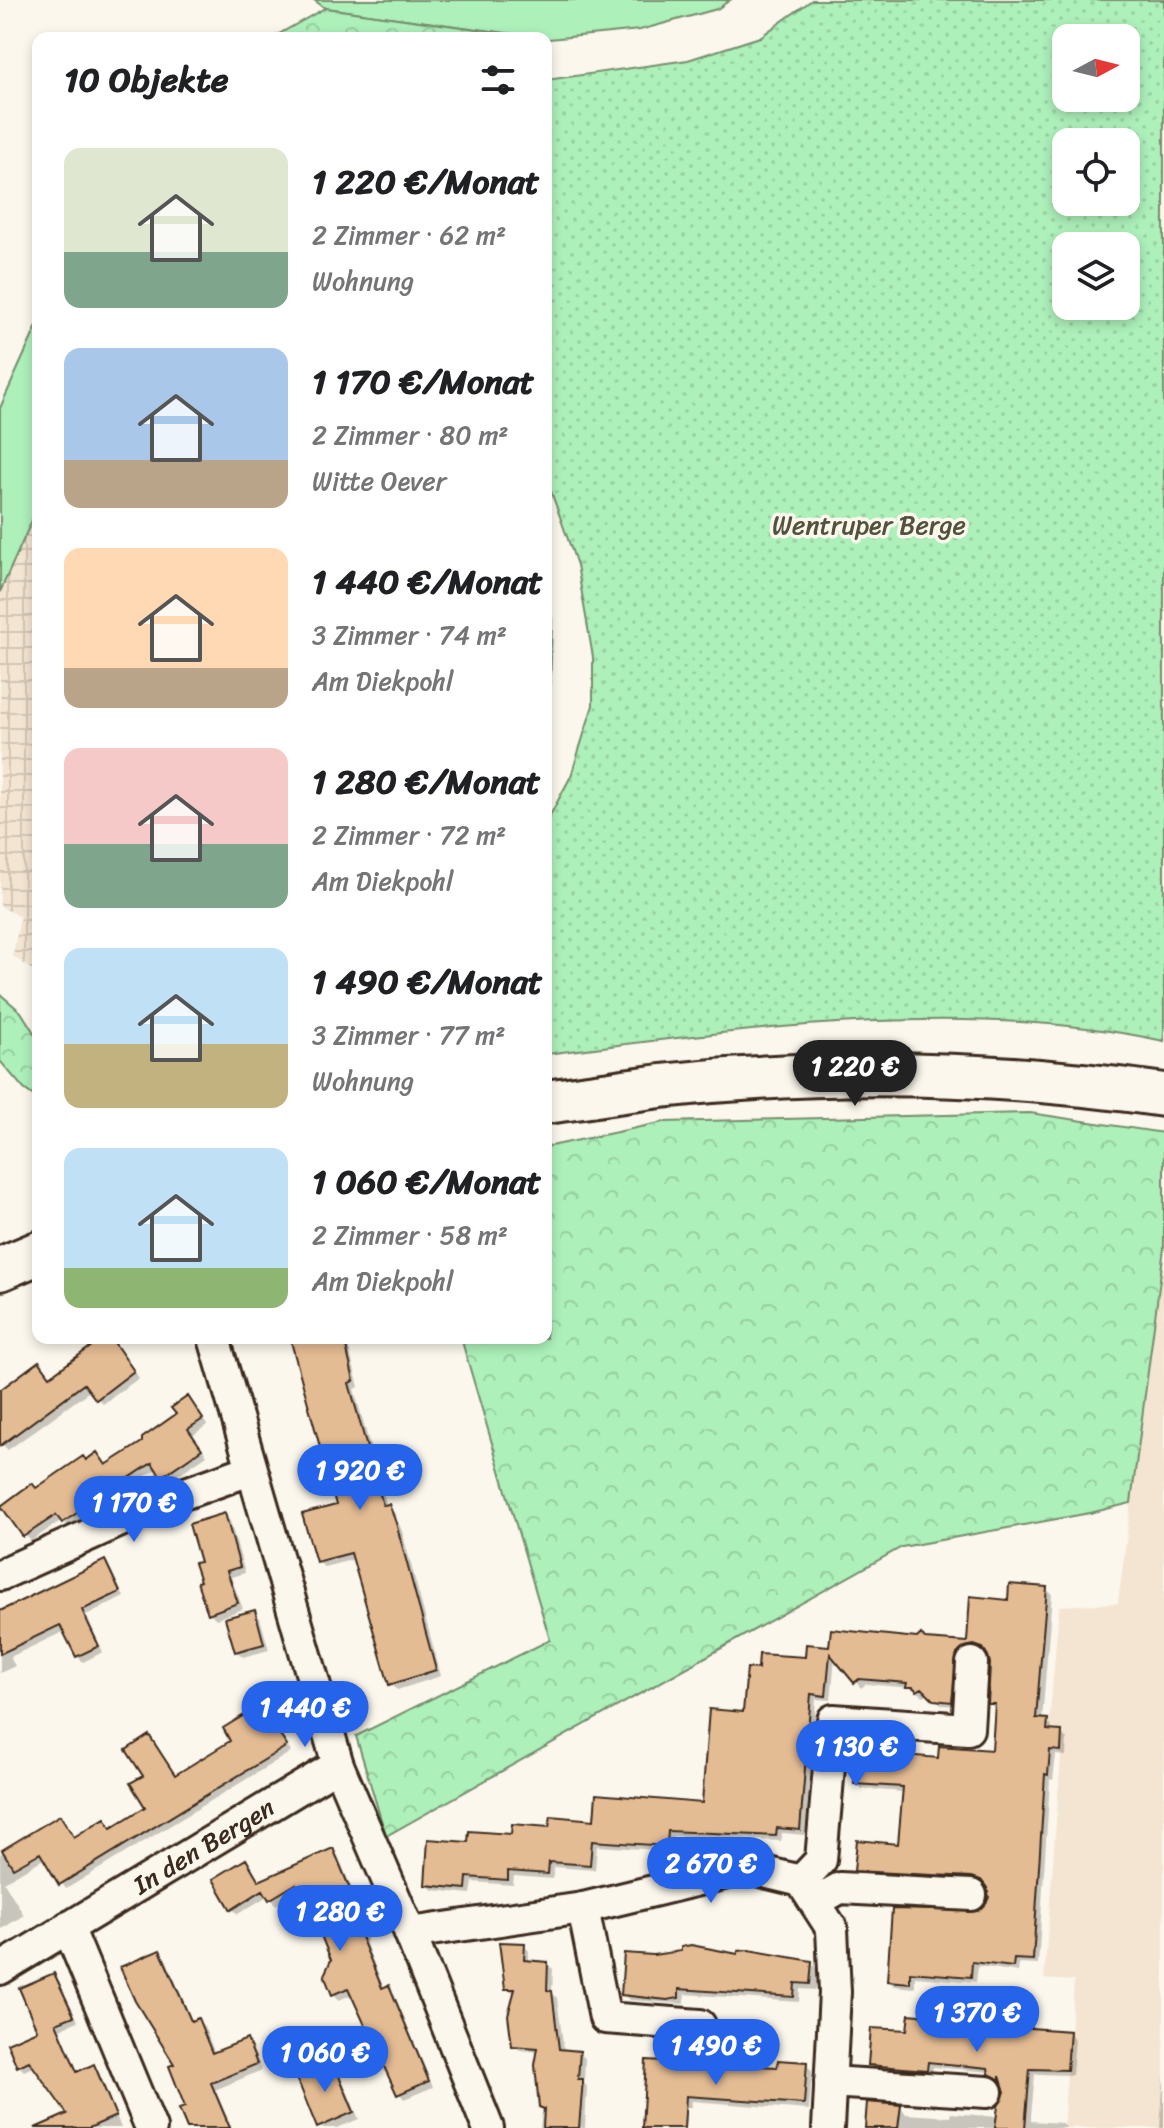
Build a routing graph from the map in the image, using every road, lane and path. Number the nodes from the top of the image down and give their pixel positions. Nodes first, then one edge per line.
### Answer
1 (1164, 1095) edge
2 (552, 1101) edge
3 (32, 1256) edge
4 (0, 1269) edge
5 (216, 1344) edge
6 (250, 1470) junction
7 (0, 1575) edge
8 (972, 1663) dead end
9 (338, 1765) junction
10 (808, 1892) junction
11 (971, 1895) dead end
12 (583, 1908) junction
13 (68, 1927) junction
14 (410, 1933) junction
15 (0, 1969) edge
16 (700, 2025) dead end
17 (830, 2082) junction
18 (987, 2092) dead end
19 (151, 2128) edge
20 (488, 2128) edge
21 (828, 2128) edge

1 - 2 main road
3 - 4 main road
5 - 6 street
6 - 7 street
6 - 9 street
8 - 10 street
9 - 13 street, In den Bergen
9 - 14 street
10 - 11 street
10 - 12 street
10 - 17 street
12 - 14 street
12 - 16 street
13 - 15 street, In den Bergen
13 - 19 street
14 - 20 street
17 - 18 street
17 - 21 street

